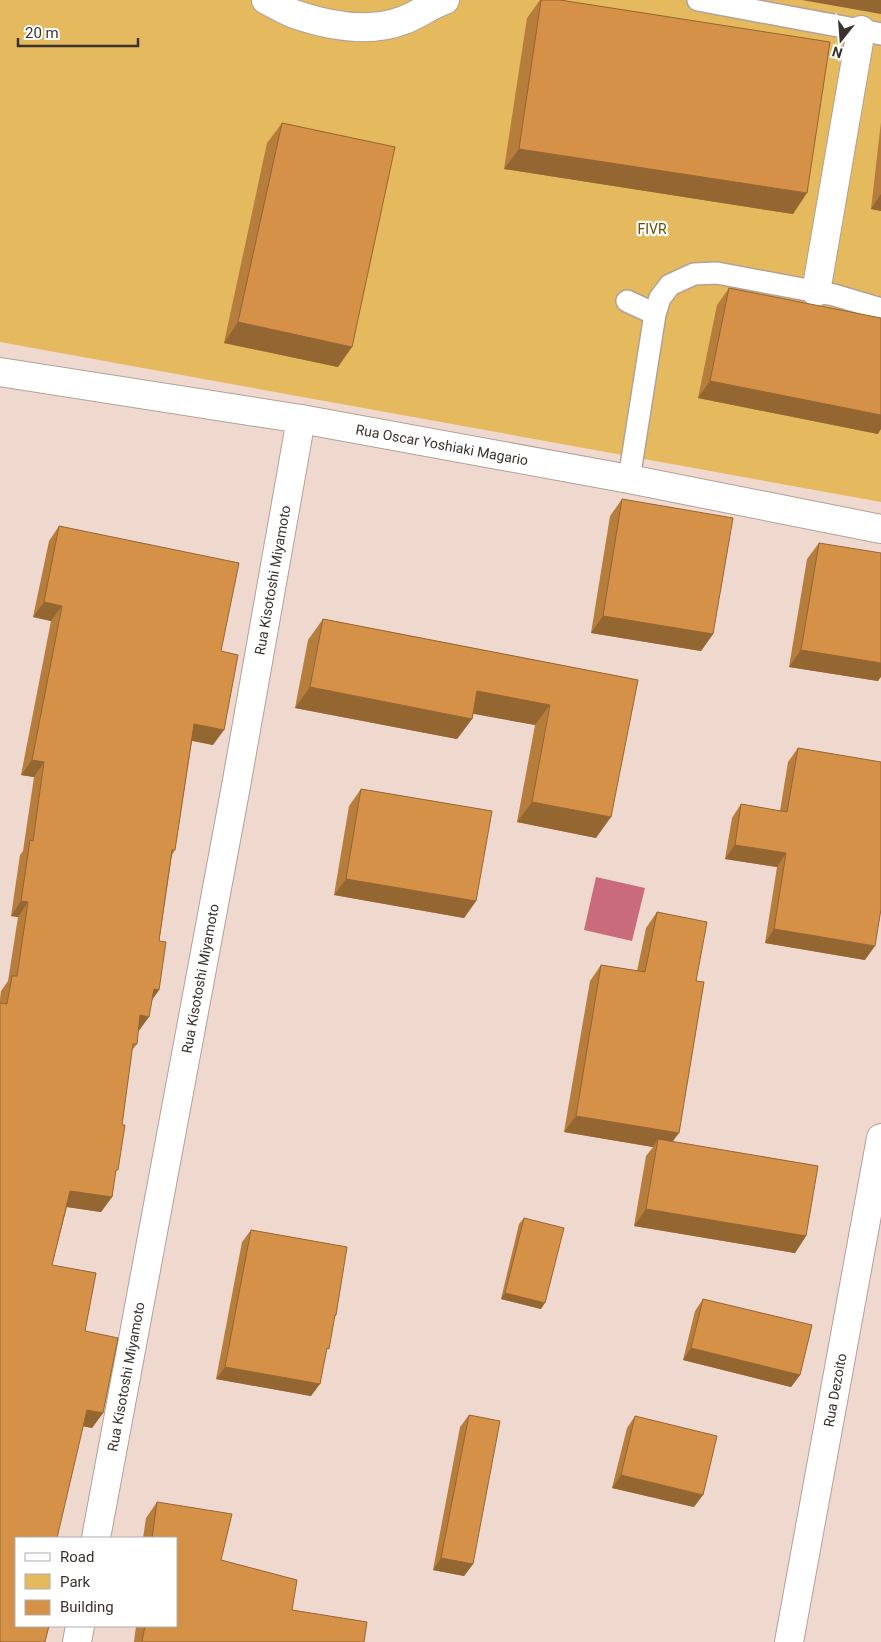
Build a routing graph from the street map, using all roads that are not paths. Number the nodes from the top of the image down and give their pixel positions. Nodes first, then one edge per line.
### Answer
1 (266, 0) edge
2 (445, 0) edge
3 (698, 0) edge
4 (871, 32) edge
5 (816, 292) junction
6 (627, 301) dead end
7 (881, 310) edge
8 (655, 314) junction
9 (0, 372) edge
10 (301, 419) junction
11 (629, 478) junction
12 (881, 529) edge
13 (881, 1138) edge
14 (876, 1189) edge
15 (96, 1537) edge
16 (80, 1627) edge
17 (77, 1642) edge
18 (789, 1642) edge

1 - 2 street
3 - 4 lane
4 - 5 street
5 - 7 lane
5 - 8 lane
6 - 8 lane
8 - 11 lane
9 - 10 street, Rua Oscar Yoshiaki Magario
10 - 11 street, Rua Oscar Yoshiaki Magario
10 - 15 street, Rua Kisotoshi Miyamoto
11 - 12 street, Rua Oscar Yoshiaki Magario
13 - 14 street, Rua Dezoito
14 - 18 street, Rua Dezoito
16 - 17 street

